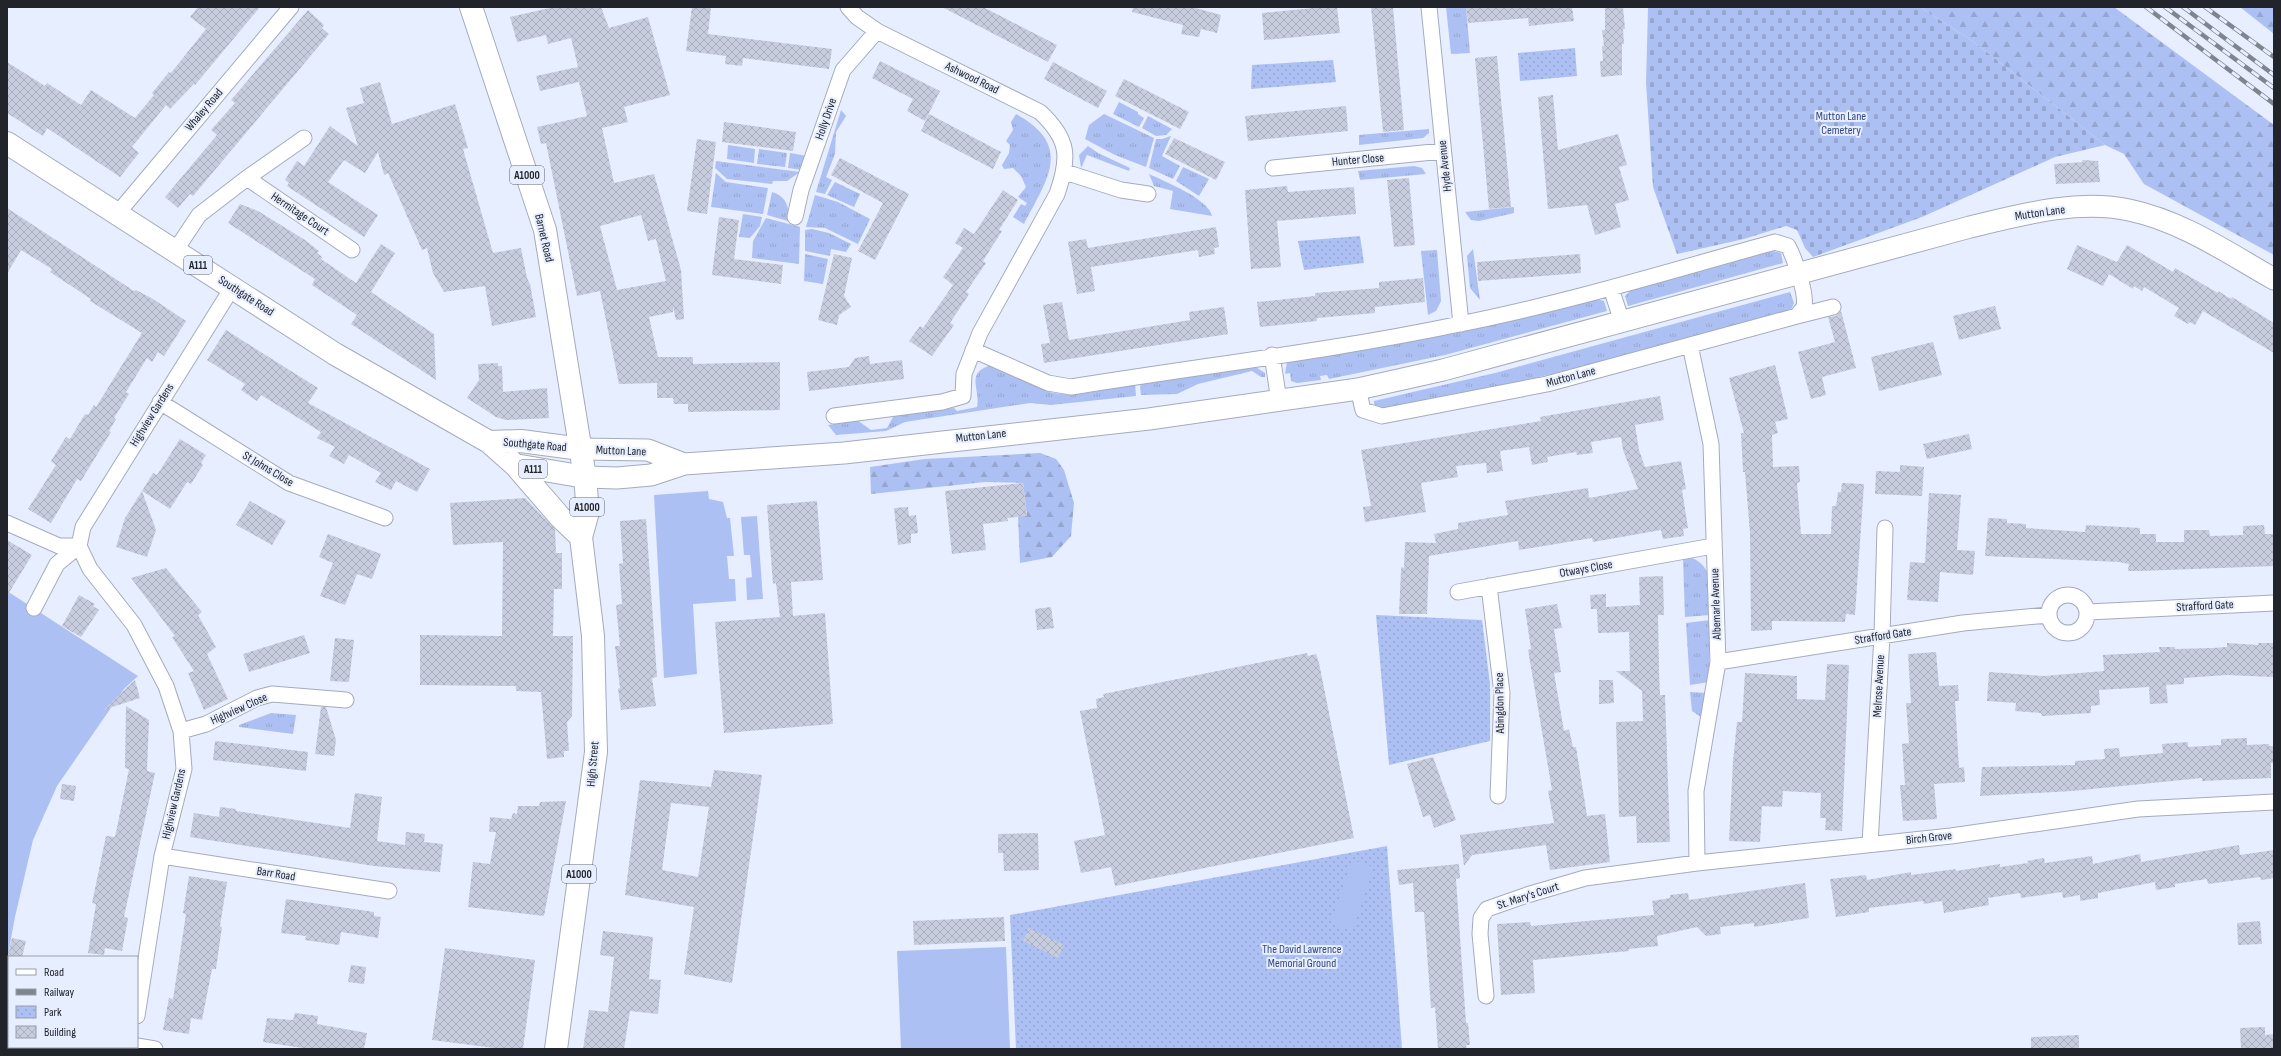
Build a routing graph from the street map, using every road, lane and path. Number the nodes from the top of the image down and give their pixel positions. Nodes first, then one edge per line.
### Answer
1 (290, 7) edge
2 (471, 7) edge
3 (848, 7) edge
4 (1429, 7) edge
5 (877, 31) junction
6 (304, 138) dead end
7 (7, 143) edge
8 (1443, 151) junction
9 (1273, 168) dead end
10 (1065, 172) junction
11 (247, 178) junction
12 (1148, 194) dead end
13 (117, 214) junction
14 (795, 217) dead end
15 (352, 250) dead end
16 (175, 251) junction
17 (1798, 274) junction
18 (2274, 279) edge
19 (232, 288) junction
20 (1611, 288) junction
21 (1833, 307) dead end
22 (1797, 316) junction
23 (1622, 322) junction
24 (1461, 324) junction
25 (1690, 344) junction
26 (973, 350) junction
27 (1272, 355) junction
28 (1358, 389) junction
29 (1279, 401) junction
30 (160, 402) junction
31 (834, 416) dead end
32 (489, 442) junction
33 (581, 449) junction
34 (684, 464) junction
35 (515, 465) junction
36 (585, 477) junction
37 (385, 518) dead end
38 (7, 523) edge
39 (1885, 528) dead end
40 (581, 537) junction
41 (79, 546) junction
42 (1713, 546) junction
43 (1489, 586) junction
44 (1458, 592) dead end
45 (2274, 603) edge
46 (34, 608) dead end
47 (2088, 612) junction
48 (2048, 615) junction
49 (1882, 636) junction
50 (1718, 662) junction
51 (346, 700) dead end
52 (181, 732) junction
53 (1498, 796) dead end
54 (2274, 802) edge
55 (1870, 844) junction
56 (162, 856) junction
57 (1697, 863) junction
58 (1585, 878) joint
59 (389, 892) dead end
60 (1486, 996) dead end
61 (138, 1010) edge
62 (138, 1046) edge
63 (155, 1049) edge
64 (556, 1049) edge

1 - 13 street, Whaley Road
2 - 33 main road, Barnet Road / A1000
3 - 5 street, Ashwood Road
4 - 8 street, Hyde Avenue
5 - 10 street, Ashwood Road
5 - 14 street, Holly Drive
6 - 11 street
7 - 13 main road, Southgate Road / A111
8 - 9 street, Hunter Close
8 - 24 street, Hyde Avenue
10 - 12 street
10 - 26 street, Ashwood Road
11 - 15 street, Hermitage Court
11 - 16 street
13 - 16 main road, Southgate Road / A111
16 - 19 main road, Southgate Road / A111
17 - 18 main road, Mutton Lane
17 - 20 street
17 - 22 street
17 - 23 main road, Mutton Lane
19 - 30 street, Highview Gardens
19 - 32 main road, Southgate Road / A111
20 - 23 street
20 - 24 street
21 - 22 street, Mutton Lane
22 - 25 street, Mutton Lane
23 - 28 main road, Mutton Lane
24 - 27 street
25 - 28 street, Mutton Lane
25 - 42 street, Albemarle Avenue
26 - 27 street
26 - 31 street
27 - 29 street
28 - 29 main road, Mutton Lane
29 - 34 main road, Mutton Lane
30 - 37 street, St Johns Close
30 - 41 street, Highview Gardens
32 - 33 main road, Southgate Road / A111
32 - 35 main road, Southgate Road / A111
33 - 34 main road, Mutton Lane
33 - 36 main road, Barnet Road / A1000
34 - 36 main road, Mutton Lane
35 - 36 main road, Southgate Road / A111
35 - 40 main road
36 - 40 main road, High Street / A1000
38 - 41 street
39 - 49 street, Melrose Avenue
40 - 64 main road, High Street / A1000
41 - 46 street
41 - 52 street, Highview Gardens
42 - 43 street, Otways Close
42 - 50 street, Albemarle Avenue
43 - 44 street, Otways Close
43 - 53 street, Abingdon Place
45 - 47 street, Strafford Gate
47 - 48 street
47 - 48 street
48 - 49 street, Strafford Gate
49 - 50 street, Strafford Gate
49 - 55 street, Melrose Avenue
50 - 57 street, Albemarle Avenue
51 - 52 street, Highview Close
52 - 56 street, Highview Gardens
54 - 55 street, Birch Grove
55 - 57 street, Birch Grove
56 - 59 street, Barr Road
56 - 61 street, Highview Gardens
57 - 58 street, Birch Grove
58 - 60 street, St. Mary's Court
62 - 63 street

